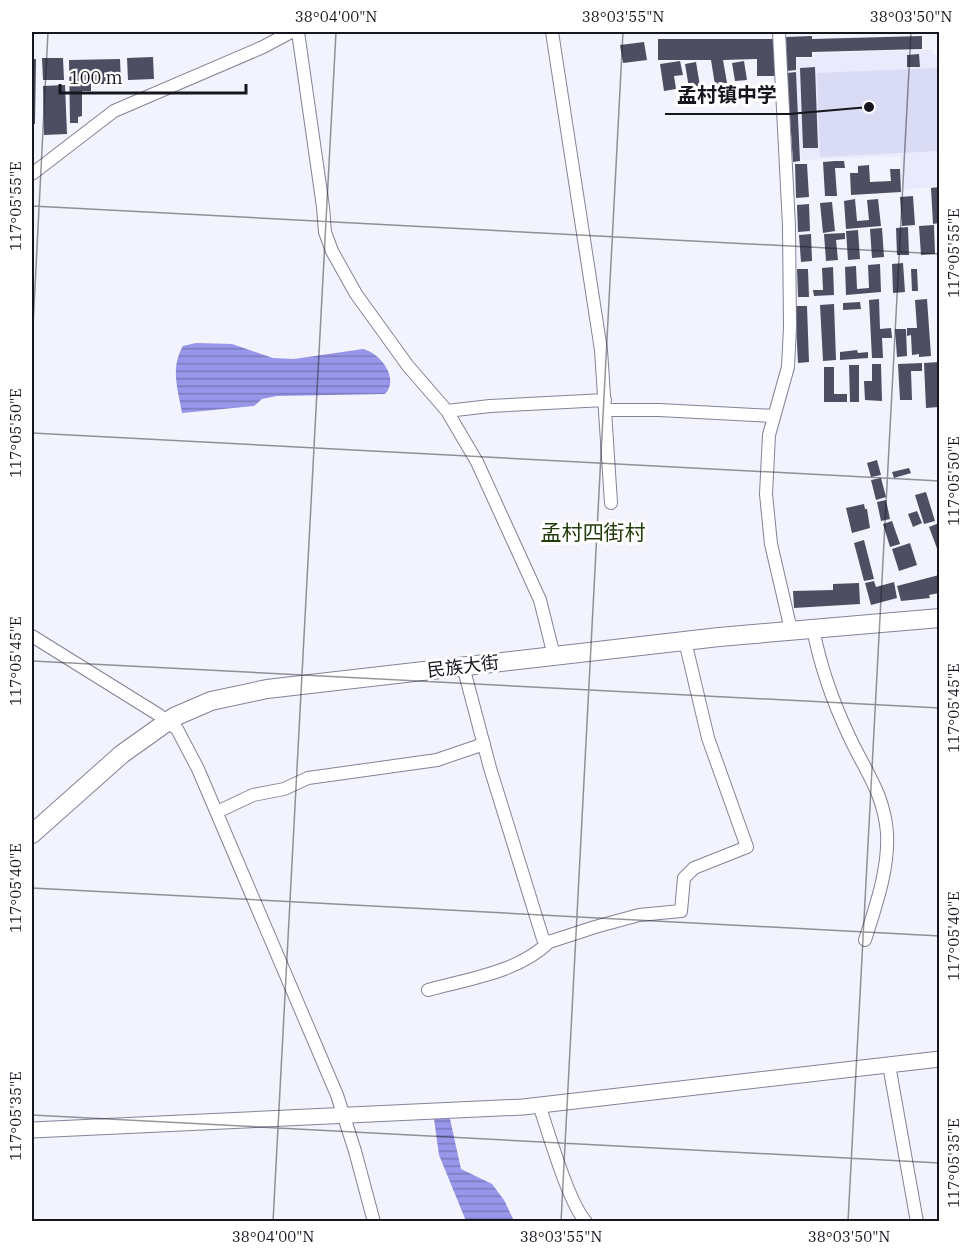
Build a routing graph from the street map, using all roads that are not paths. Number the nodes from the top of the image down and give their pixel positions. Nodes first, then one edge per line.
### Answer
1 (291, 32) edge
2 (298, 32) edge
3 (552, 32) edge
4 (779, 32) edge
5 (32, 174) edge
6 (605, 405) junction
7 (447, 411) junction
8 (774, 416) junction
9 (612, 503) dead end
10 (939, 618) edge
11 (813, 628) junction
12 (791, 630) junction
13 (32, 636) edge
14 (685, 641) junction
15 (554, 656) junction
16 (463, 666) junction
17 (167, 722) junction
18 (483, 744) junction
19 (217, 812) junction
20 (32, 834) edge
21 (865, 940) dead end
22 (549, 942) junction
23 (428, 990) dead end
24 (939, 1059) edge
25 (889, 1065) junction
26 (539, 1105) junction
27 (344, 1116) junction
28 (32, 1130) edge
29 (374, 1221) edge
30 (586, 1221) edge
31 (917, 1221) edge

1 - 5 street
2 - 7 street
3 - 6 street
4 - 8 street
6 - 7 street
6 - 8 street
6 - 9 street
7 - 15 street
8 - 12 street
10 - 11 main road, 民族大街
11 - 12 main road, 民族大街
11 - 21 street
12 - 14 main road, 民族大街
13 - 17 street
14 - 15 main road, 民族大街
14 - 22 street
15 - 16 main road, 民族大街
16 - 17 main road, 民族大街
16 - 18 street
17 - 19 street
17 - 20 main road, 民族大街
18 - 19 street
18 - 22 street
19 - 27 street
22 - 23 street
24 - 25 street
25 - 26 street
25 - 31 street
26 - 27 street
26 - 30 street
27 - 28 street
27 - 29 street

